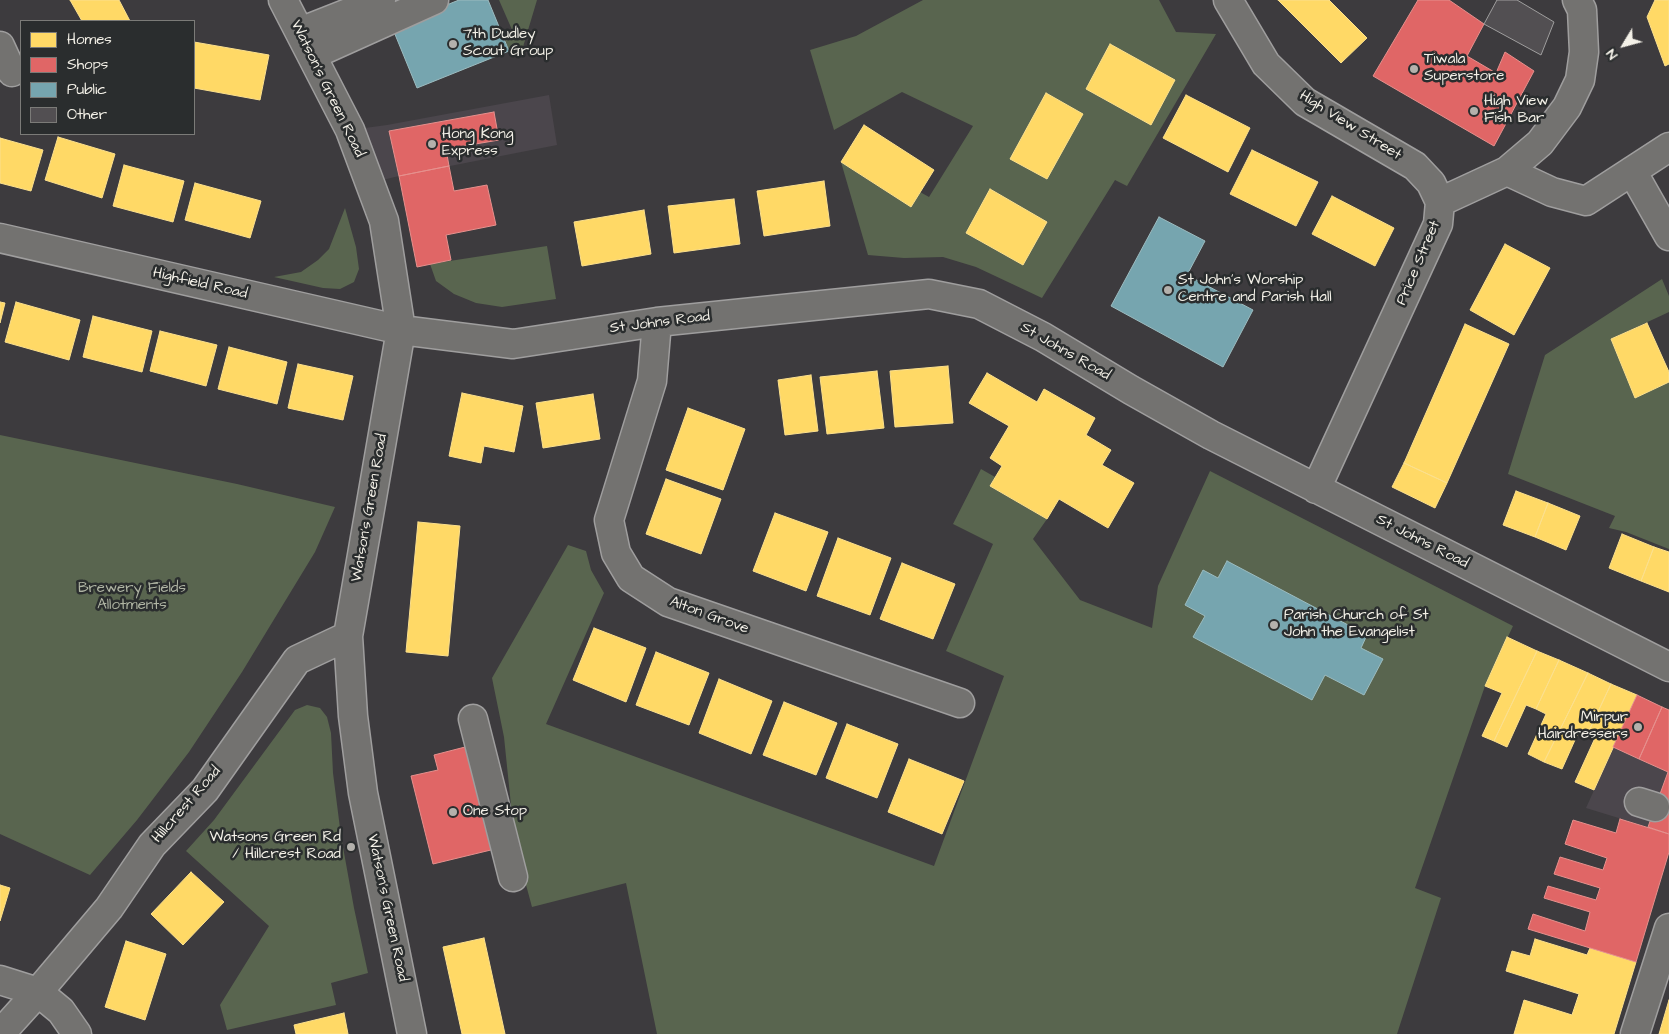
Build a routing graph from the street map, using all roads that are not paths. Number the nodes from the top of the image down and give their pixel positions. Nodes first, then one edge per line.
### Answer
1 (283, 0) edge
2 (381, 0) edge
3 (434, 0) edge
4 (1228, 0) edge
5 (1576, 0) edge
6 (306, 44) junction
7 (0, 46) edge
8 (12, 72) dead end
9 (1669, 147) edge
10 (1507, 171) junction
11 (1632, 171) junction
12 (1440, 202) junction
13 (1669, 236) edge
14 (0, 238) edge
15 (658, 322) junction
16 (401, 330) junction
17 (1316, 489) junction
18 (348, 636) junction
19 (1669, 667) edge
20 (960, 703) dead end
21 (473, 719) dead end
22 (513, 877) dead end
23 (1669, 928) edge
24 (0, 980) edge
25 (38, 992) junction
26 (0, 1034) edge
27 (77, 1034) edge
28 (412, 1034) edge
29 (1635, 1034) edge

1 - 6 street, Watson's Green Road
2 - 6 street
3 - 6 street
4 - 12 street, High View Street
5 - 10 street, Price Street
6 - 16 street, Watson's Green Road
7 - 8 street
9 - 11 street
10 - 11 street
10 - 12 street, Price Street
11 - 13 street
12 - 17 street, Price Street
14 - 16 street, Highfield Road
15 - 16 street, St Johns Road
15 - 17 street, St Johns Road
15 - 20 street, Alton Grove
16 - 18 street, Watson's Green Road
17 - 19 street, St Johns Road
18 - 25 street, Hillcrest Road
18 - 28 street, Watson's Green Road
21 - 22 street
23 - 29 street
24 - 25 street
25 - 26 street, Hillcrest Road
25 - 27 street

